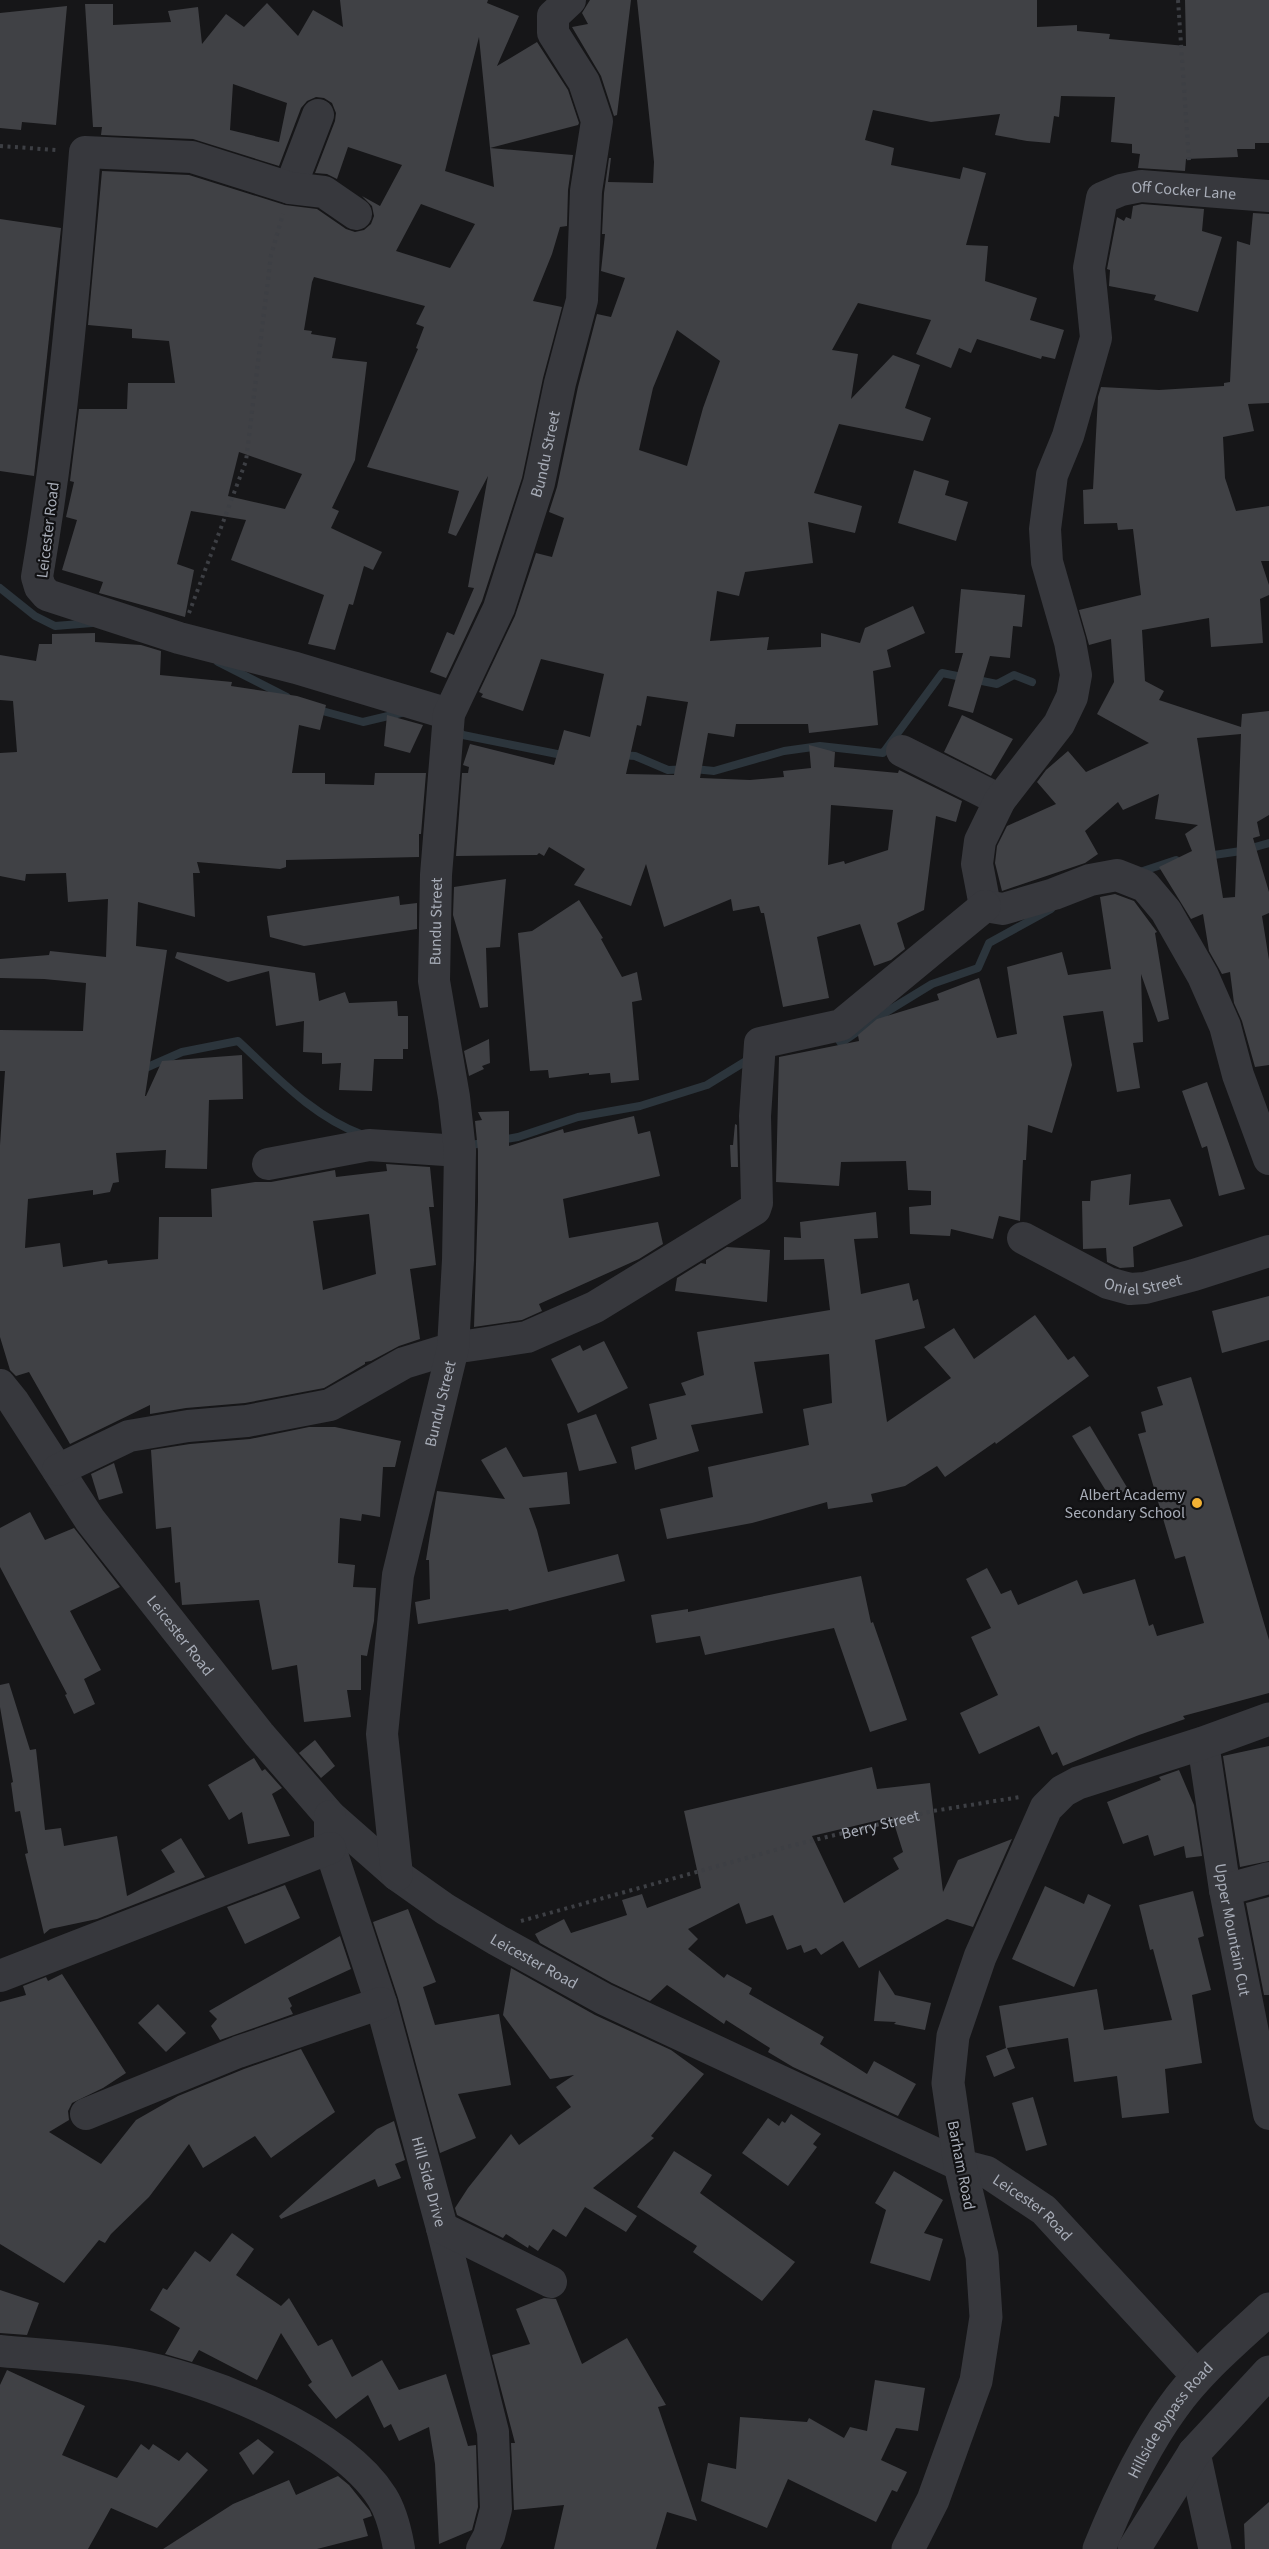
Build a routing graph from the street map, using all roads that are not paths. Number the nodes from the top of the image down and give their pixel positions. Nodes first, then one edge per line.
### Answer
1 (570, 0) edge
2 (318, 115) dead end
3 (290, 188) junction
4 (1269, 196) edge
5 (356, 214) dead end
6 (449, 714) junction
7 (902, 751) dead end
8 (1000, 801) junction
9 (985, 906) junction
10 (460, 1151) junction
11 (1269, 1159) edge
12 (268, 1164) dead end
13 (1023, 1238) dead end
14 (1269, 1251) edge
15 (453, 1348) junction
16 (0, 1385) edge
17 (58, 1470) junction
18 (1269, 1719) edge
19 (1203, 1743) junction
20 (330, 1816) junction
21 (330, 1848) junction
22 (397, 1875) junction
23 (1269, 1878) edge
24 (1225, 1890) junction
25 (0, 1976) edge
26 (381, 2003) junction
27 (86, 2114) dead end
28 (1269, 2114) edge
29 (960, 2165) junction
30 (442, 2228) junction
31 (551, 2282) dead end
32 (1269, 2309) edge
33 (0, 2351) edge
34 (1269, 2372) edge
35 (1198, 2377) junction
36 (1194, 2453) junction
37 (399, 2549) edge
38 (482, 2549) edge
39 (908, 2549) edge
40 (1099, 2549) edge
41 (1134, 2549) edge
42 (1215, 2549) edge

1 - 6 street, Bundu Street
2 - 3 street
3 - 5 street
3 - 6 street, Leicester Road
4 - 8 street, Off Cocker Lane
6 - 10 street, Bundu Street
7 - 8 street
8 - 9 street
9 - 11 street
9 - 15 street
10 - 12 street
10 - 15 street, Bundu Street
13 - 14 street, Oniel Street
15 - 17 street
15 - 22 street, Bundu Street
16 - 17 street, Leicester Road
17 - 20 street, Leicester Road
18 - 19 street
19 - 24 street, Upper Mountain Cut
19 - 29 street, Barham Road
20 - 21 street, Hill Side Drive
20 - 22 street, Leicester Road
21 - 25 street
21 - 26 street, Hill Side Drive
22 - 29 street, Leicester Road
23 - 24 street
24 - 28 street, Upper Mountain Cut
26 - 27 street
26 - 30 street, Hill Side Drive
29 - 35 street, Leicester Road
29 - 39 street, Barham Road
30 - 31 street
30 - 38 street, Hill Side Drive
32 - 35 street, Hillside Bypass Road
33 - 37 street
34 - 36 street
35 - 40 street, Hillside Bypass Road
36 - 41 street
36 - 42 street

